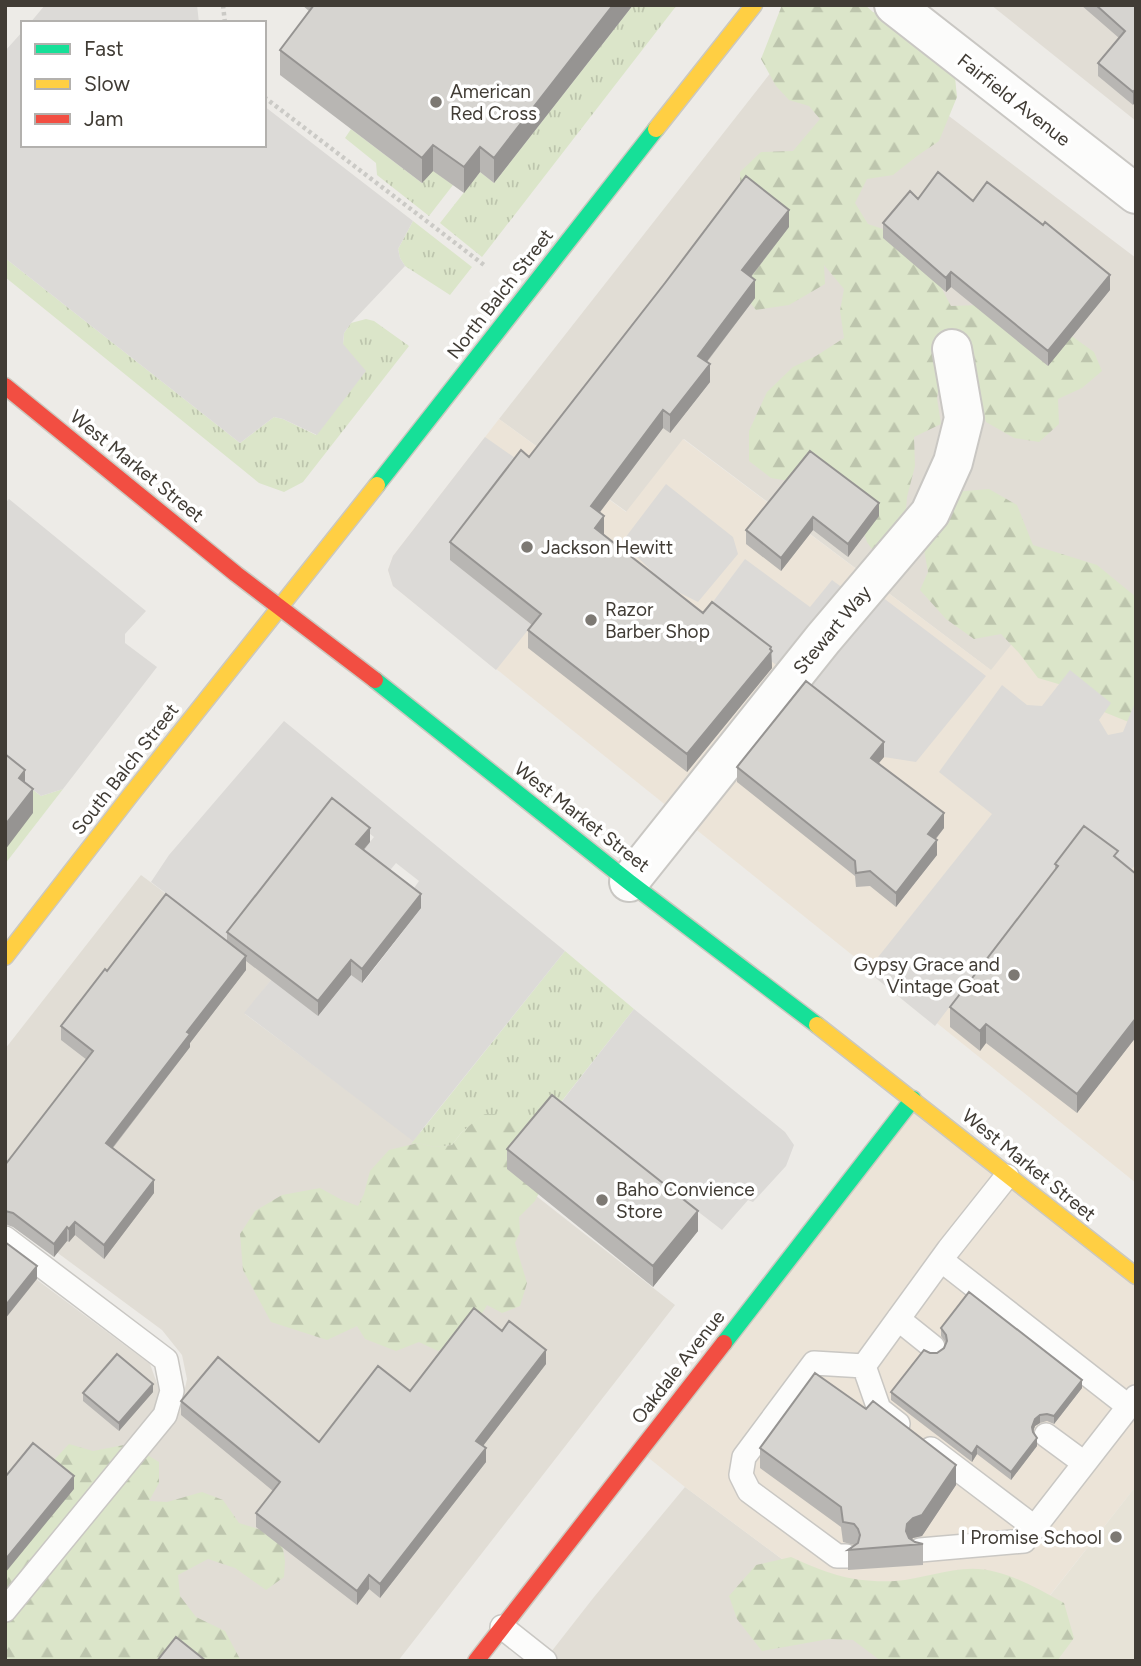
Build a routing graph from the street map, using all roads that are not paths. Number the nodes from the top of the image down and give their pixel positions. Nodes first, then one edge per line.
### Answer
1 (754, 5) edge
2 (894, 5) edge
3 (1136, 194) edge
4 (951, 349) dead end
5 (5, 386) edge
6 (279, 607) junction
7 (629, 882) junction
8 (5, 957) edge
9 (913, 1099) junction
10 (1007, 1176) junction
11 (5, 1238) edge
12 (941, 1260) junction
13 (1136, 1276) edge
14 (898, 1320) junction
15 (933, 1347) dead end
16 (864, 1366) junction
17 (1132, 1401) edge
18 (1046, 1435) dead end
19 (1084, 1463) junction
20 (1034, 1527) junction
21 (920, 1550) edge
22 (846, 1556) edge
23 (5, 1609) edge
24 (502, 1627) junction
25 (476, 1661) edge
26 (545, 1661) edge

1 - 6 street, North Balch Street
2 - 3 street, Fairfield Avenue
4 - 7 street, Stewart Way
5 - 6 street, West Market Street
6 - 7 street, West Market Street
6 - 8 street, South Balch Street
7 - 9 street, West Market Street
9 - 10 street, West Market Street
9 - 24 street, Oakdale Avenue
10 - 12 lane
10 - 13 street, West Market Street
11 - 23 lane
12 - 14 lane
12 - 17 lane
14 - 15 lane
14 - 16 lane
16 - 20 lane
16 - 22 lane
17 - 19 lane
18 - 19 lane
19 - 20 lane
20 - 21 lane
24 - 25 street, Oakdale Avenue
24 - 26 lane

